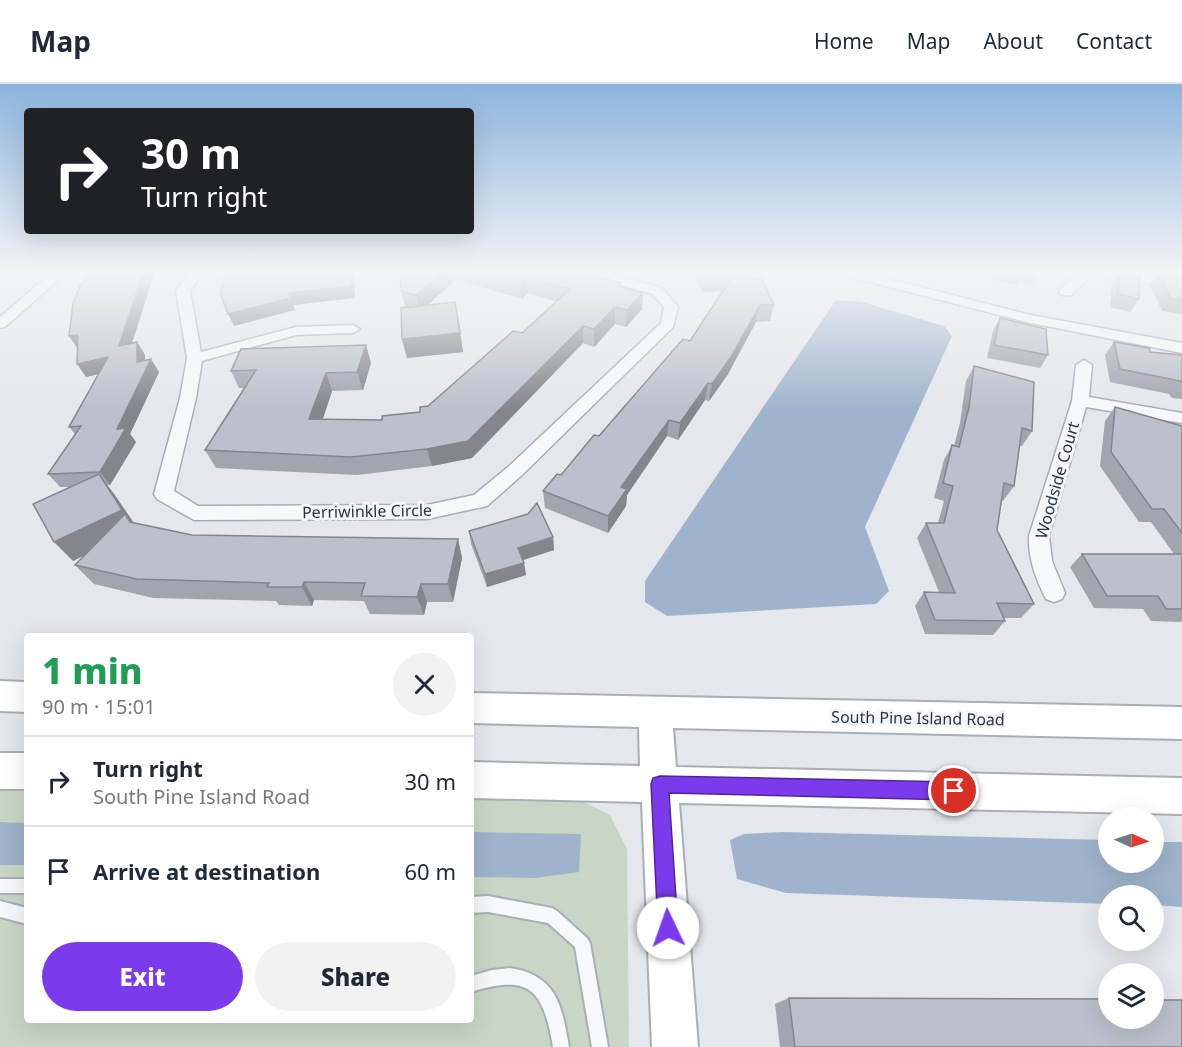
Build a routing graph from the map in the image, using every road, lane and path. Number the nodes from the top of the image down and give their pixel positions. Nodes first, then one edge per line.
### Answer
1 (188, 319) edge
2 (669, 319) edge
3 (1031, 319) edge
4 (1085, 319) edge
5 (354, 330) dead end
6 (1182, 336) edge
7 (1182, 348) edge
8 (195, 358) junction
9 (1084, 365) dead end
10 (1080, 401) junction
11 (1182, 418) edge
12 (1054, 593) dead end
13 (0, 696) edge
14 (24, 697) edge
15 (474, 708) edge
16 (655, 713) junction
17 (1182, 723) edge
18 (0, 771) edge
19 (24, 771) edge
20 (474, 780) edge
21 (660, 784) junction
22 (1182, 796) edge
23 (0, 886) edge
24 (24, 886) edge
25 (474, 904) edge
26 (0, 909) edge
27 (24, 915) edge
28 (474, 983) edge
29 (561, 1047) edge
30 (600, 1047) edge
31 (675, 1047) edge

1 - 8 street, Perriwinkle Circle
2 - 8 street, Perriwinkle Circle
3 - 7 street
4 - 6 street
5 - 8 street
9 - 10 street, Woodside Court
10 - 11 street
10 - 12 street, Woodside Court
13 - 14 main road
15 - 16 main road, South Pine Island Road
16 - 17 main road, South Pine Island Road
16 - 21 main road
18 - 19 main road
20 - 21 main road
21 - 22 main road
21 - 31 main road
23 - 24 lane
25 - 30 lane
26 - 27 lane
28 - 29 lane

